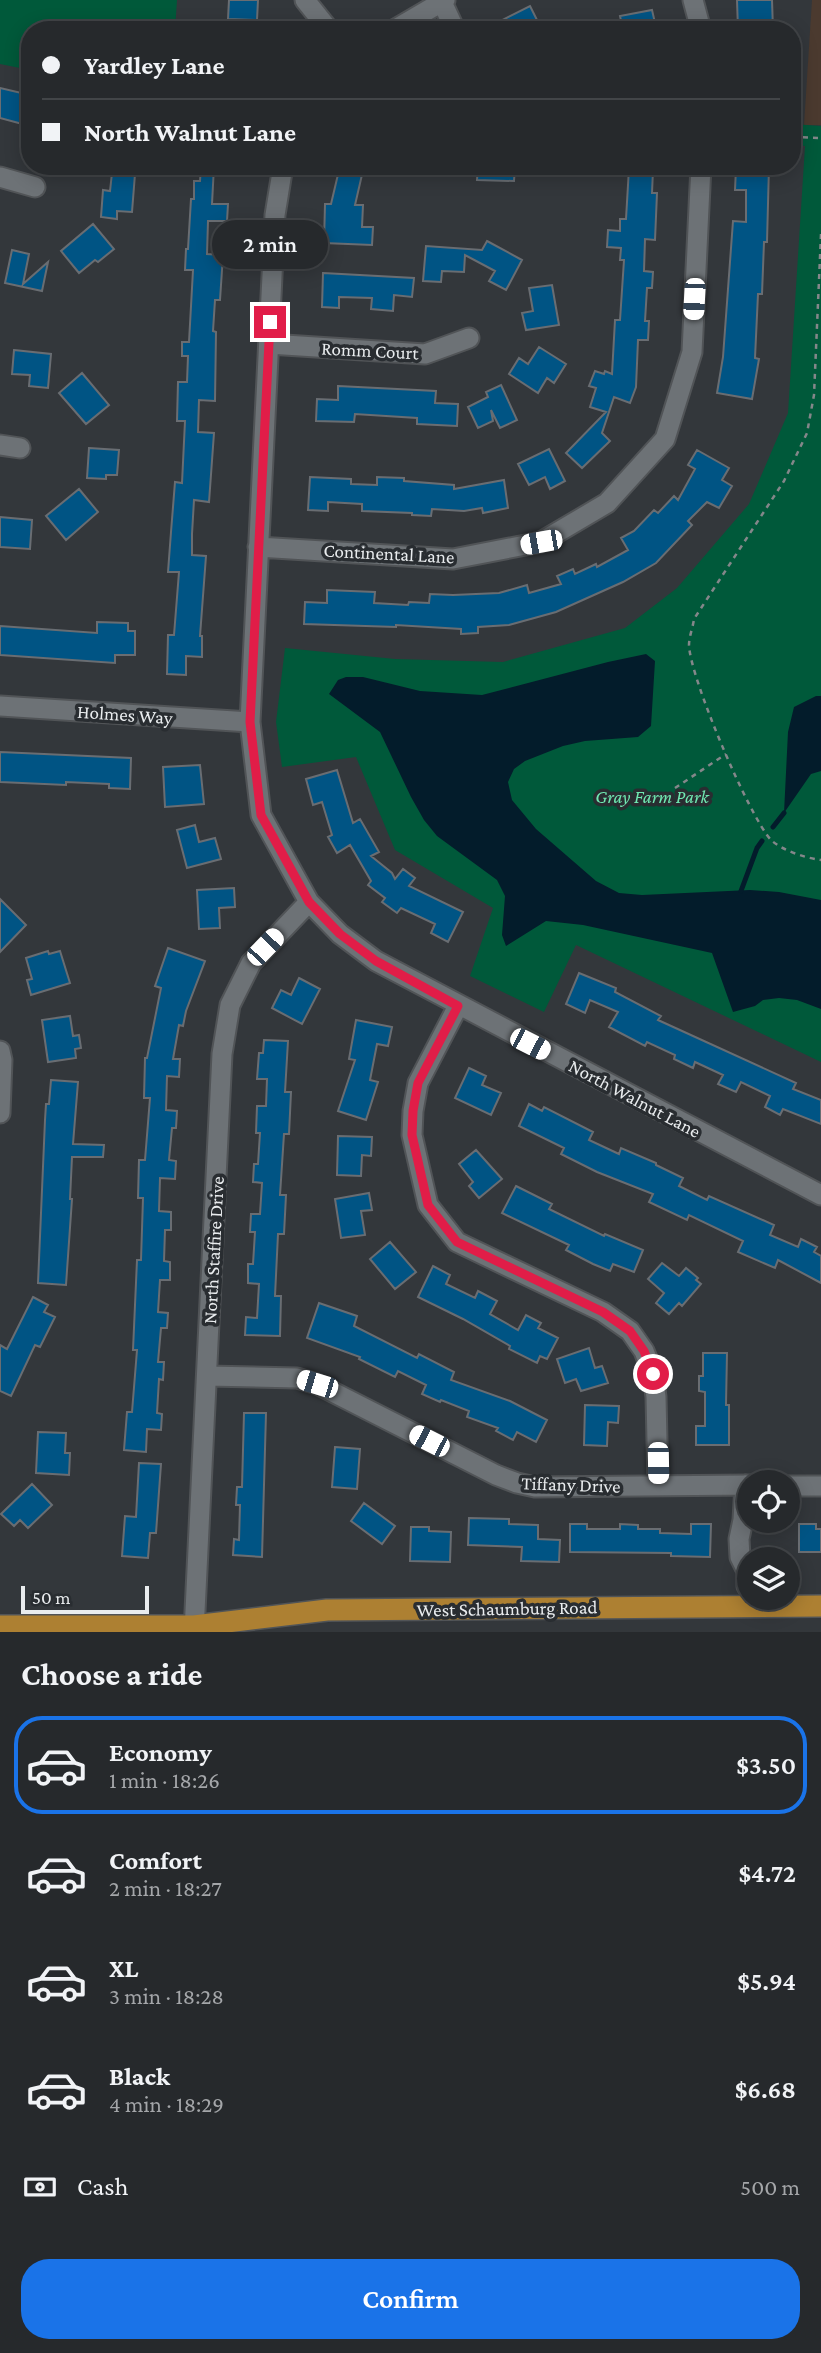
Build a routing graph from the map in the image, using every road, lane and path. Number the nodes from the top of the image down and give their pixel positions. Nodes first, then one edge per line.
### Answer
1 (305, 0) edge
2 (693, 0) edge
3 (444, 1) edge
4 (322, 21) edge
5 (410, 21) edge
6 (452, 21) edge
7 (699, 21) edge
8 (801, 137) edge
9 (821, 138) edge
10 (282, 175) edge
11 (701, 175) edge
12 (0, 177) edge
13 (35, 187) dead end
14 (821, 234) edge
15 (820, 267) edge
16 (469, 338) dead end
17 (269, 344) junction
18 (0, 445) edge
19 (20, 448) dead end
20 (258, 547) junction
21 (0, 705) edge
22 (250, 722) junction
23 (726, 754) junction
24 (675, 788) dead end
25 (821, 860) edge
26 (309, 902) junction
27 (458, 1006) junction
28 (0, 1051) edge
29 (0, 1113) edge
30 (821, 1195) edge
31 (207, 1376) junction
32 (658, 1485) junction
33 (737, 1485) edge
34 (800, 1486) edge
35 (821, 1486) edge
36 (821, 1605) edge
37 (0, 1626) edge
38 (194, 1629) edge
39 (232, 1632) edge

1 - 4 street
2 - 7 street
3 - 5 street
3 - 6 street
8 - 9 path
10 - 17 street, North Walnut Lane
11 - 20 street, Continental Lane
12 - 13 street
14 - 15 path
15 - 23 path
16 - 17 street, Romm Court
17 - 20 street, North Walnut Lane
18 - 19 street
20 - 22 street, North Walnut Lane
21 - 22 street, Holmes Way
22 - 26 street, North Walnut Lane
23 - 24 path
23 - 25 path
26 - 27 street, North Walnut Lane
26 - 31 street, North Staffire Drive
27 - 30 street, North Walnut Lane
27 - 32 street
28 - 29 street
31 - 32 street, Tiffany Drive
31 - 38 street, North Staffire Drive
32 - 33 street, Tiffany Drive
34 - 35 street
36 - 38 main road, West Schaumburg Road
37 - 38 main road, West Schaumburg Road
38 - 39 main road, West Schaumburg Road

